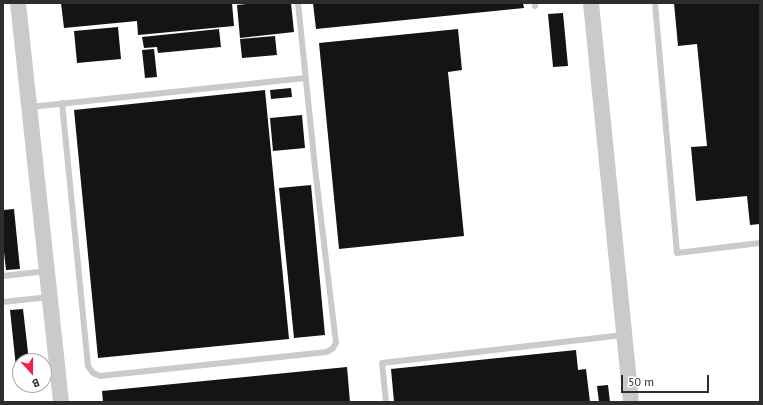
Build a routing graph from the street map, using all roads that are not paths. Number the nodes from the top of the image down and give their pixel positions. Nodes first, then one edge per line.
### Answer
1 (18, 3) edge
2 (298, 3) edge
3 (591, 3) edge
4 (655, 3) edge
5 (306, 78) junction
6 (62, 103) junction
7 (30, 107) junction
8 (760, 243) edge
9 (47, 271) junction
10 (3, 276) edge
11 (49, 297) junction
12 (3, 302) edge
13 (624, 335) junction
14 (61, 402) edge
15 (386, 402) edge
16 (632, 402) edge

1 - 7 street
2 - 5 lane
3 - 13 street
4 - 8 lane
5 - 6 lane
5 - 6 lane
6 - 7 lane
7 - 9 street
9 - 10 lane
9 - 11 street
11 - 12 lane
11 - 14 street
13 - 15 lane
13 - 16 street

